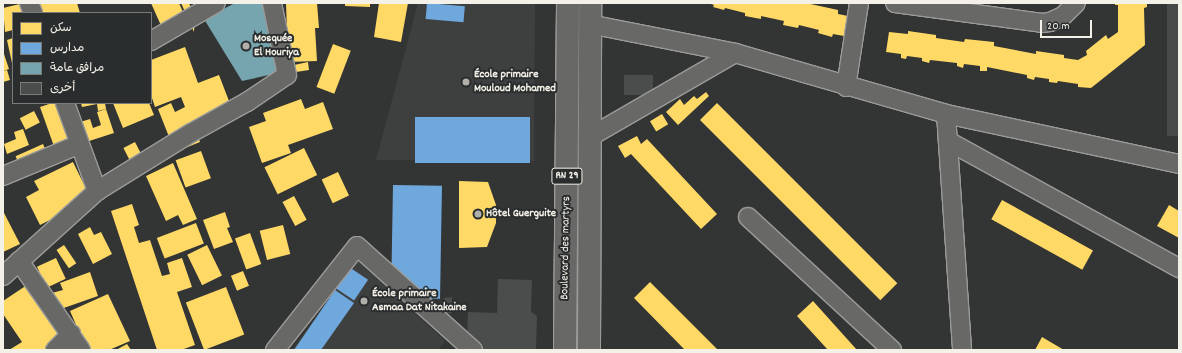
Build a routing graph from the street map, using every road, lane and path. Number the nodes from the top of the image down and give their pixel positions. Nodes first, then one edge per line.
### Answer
1 (216, 3) edge
2 (272, 3) edge
3 (568, 3) edge
4 (859, 3) edge
5 (895, 3) edge
6 (1076, 3) edge
7 (922, 5) edge
8 (590, 13) edge
9 (152, 40) edge
10 (735, 53) junction
11 (846, 86) junction
12 (65, 104) edge
13 (946, 114) junction
14 (588, 138) junction
15 (948, 141) junction
16 (80, 144) junction
17 (1179, 164) edge
18 (3, 176) edge
19 (97, 191) junction
20 (748, 216) dead end
21 (19, 261) junction
22 (1179, 268) edge
23 (3, 276) edge
24 (71, 334) junction
25 (55, 350) edge
26 (81, 350) edge
27 (275, 350) edge
28 (474, 350) edge
29 (565, 350) edge
30 (589, 350) edge
31 (892, 350) edge
32 (962, 350) edge

1 - 9 street
2 - 19 street
3 - 29 highway, Boulevard des martyrs / RN 29
4 - 11 street
5 - 7 street
6 - 7 street
8 - 10 street
8 - 14 highway, Boulevard des martyrs / RN 29
10 - 11 street
10 - 14 street
11 - 13 street
12 - 16 street
13 - 15 street
13 - 17 street
14 - 30 highway, Boulevard des martyrs / RN 29
15 - 22 street
15 - 32 street
16 - 18 street
16 - 19 street
19 - 21 street
20 - 31 street
21 - 23 street
21 - 24 street
24 - 25 street
24 - 26 street
27 - 28 street

